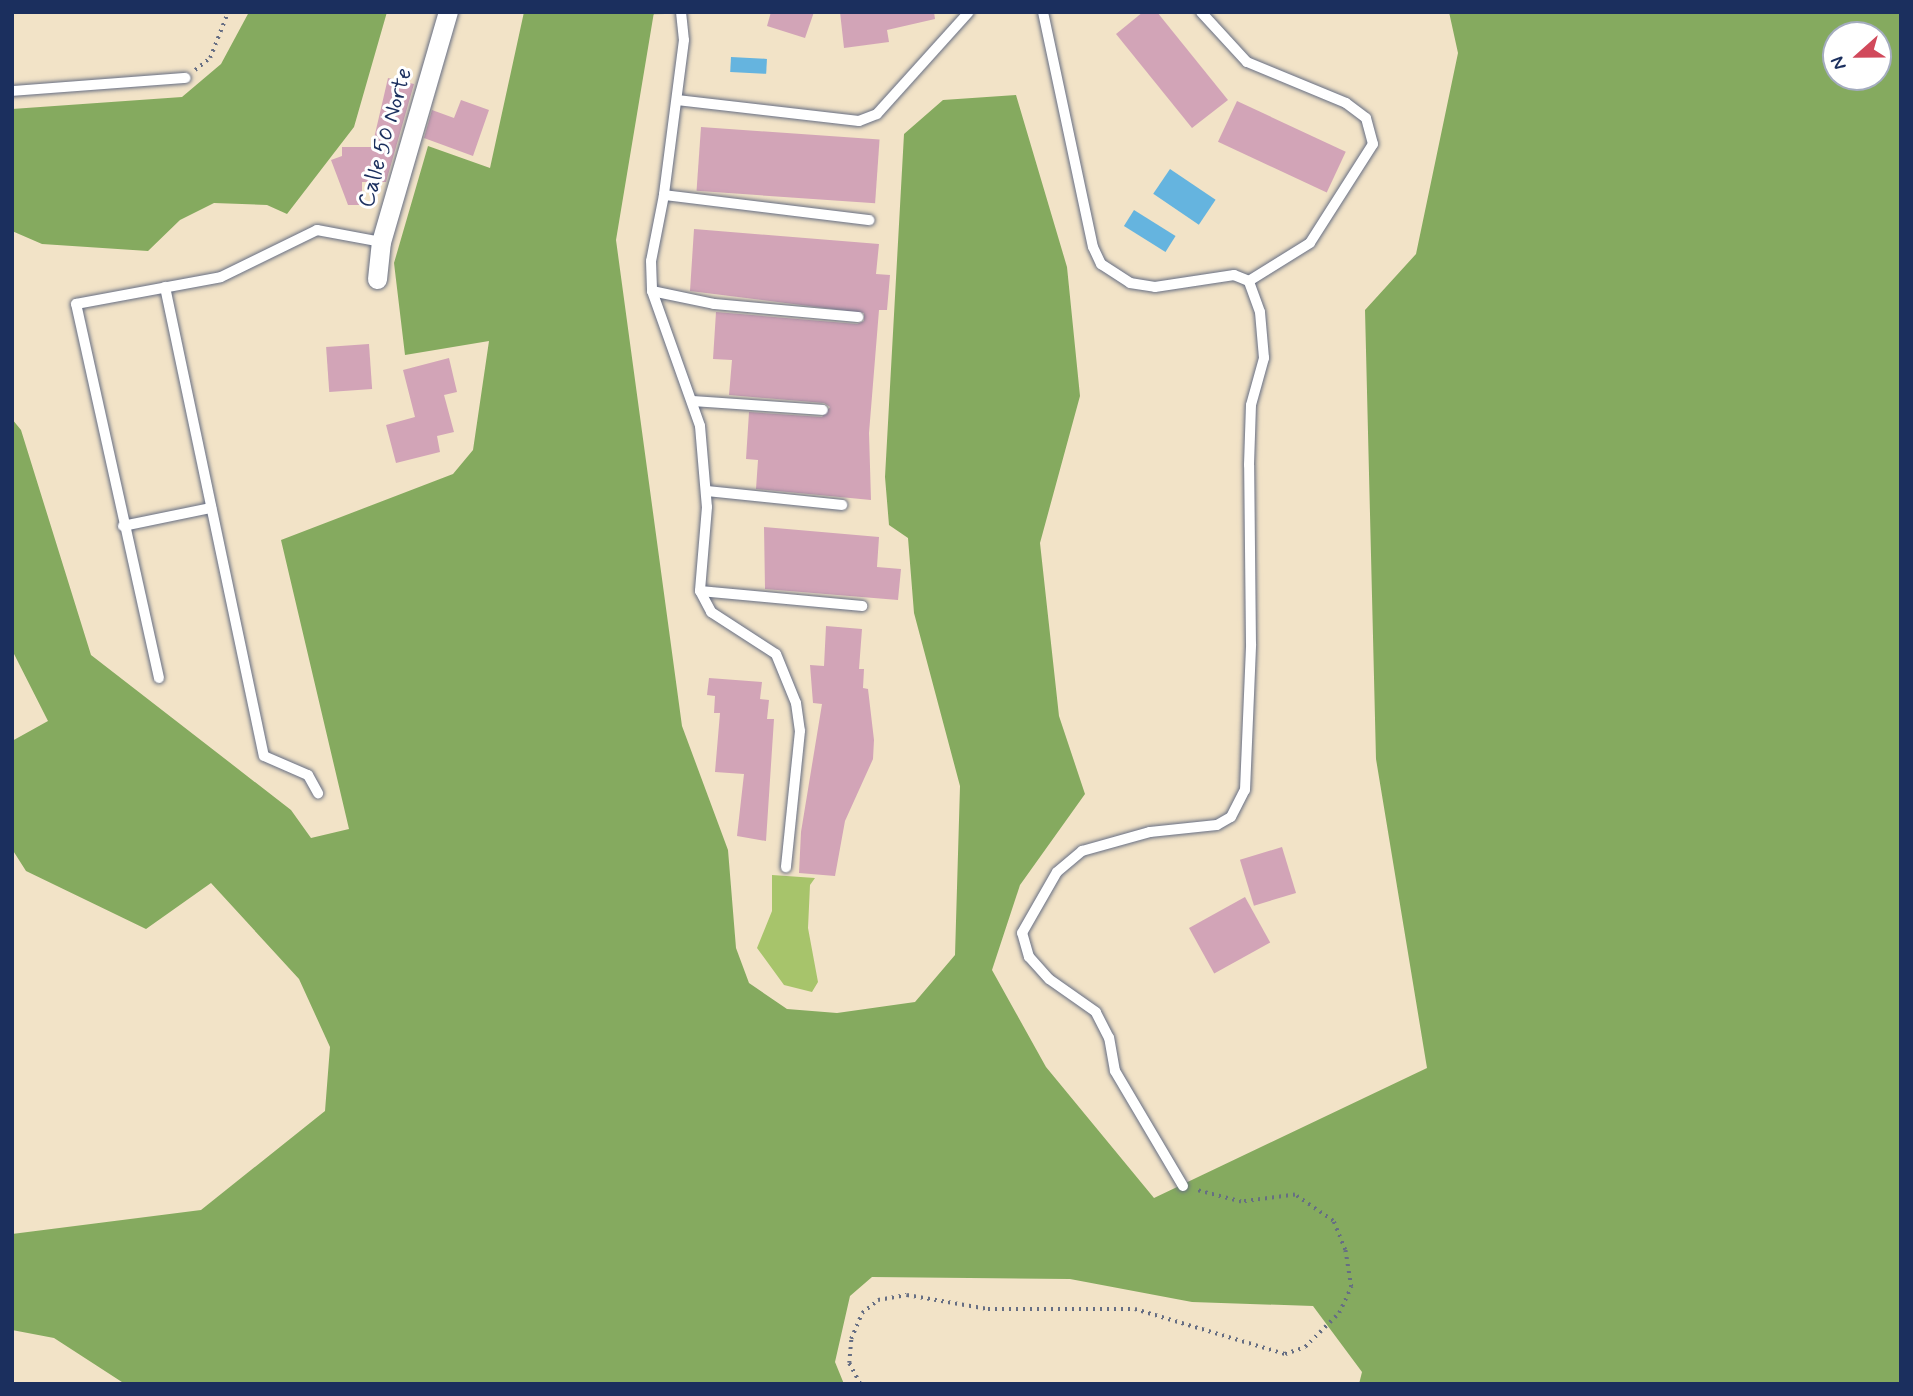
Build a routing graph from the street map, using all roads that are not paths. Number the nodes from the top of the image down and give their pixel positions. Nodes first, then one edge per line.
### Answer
1 (447, 12) edge
2 (681, 12) edge
3 (969, 12) edge
4 (1043, 12) edge
5 (1201, 12) edge
6 (186, 78) road end
7 (12, 92) edge
8 (677, 100) junction
9 (664, 195) junction
10 (869, 220) dead end
11 (381, 242) junction
12 (377, 279) dead end
13 (1249, 281) junction
14 (165, 287) junction
15 (652, 291) junction
16 (858, 317) dead end
17 (694, 401) junction
18 (823, 410) dead end
19 (706, 491) junction
20 (842, 505) dead end
21 (211, 508) junction
22 (123, 526) junction
23 (699, 591) junction
24 (862, 606) dead end
25 (159, 678) dead end
26 (318, 793) dead end
27 (786, 867) dead end
28 (1183, 1186) road end

1 - 11 street, Calle 50 Norte
2 - 8 lane
3 - 8 lane
4 - 13 lane
5 - 13 lane
6 - 7 lane
8 - 9 lane
9 - 10 lane
9 - 15 lane
11 - 12 street, Calle 50 Norte
11 - 14 lane
13 - 28 lane
14 - 21 lane
14 - 22 lane
15 - 16 lane
15 - 17 lane
17 - 18 lane
17 - 19 lane
19 - 20 lane
19 - 23 lane
21 - 22 lane
21 - 26 lane
22 - 25 lane
23 - 24 lane
23 - 27 lane

